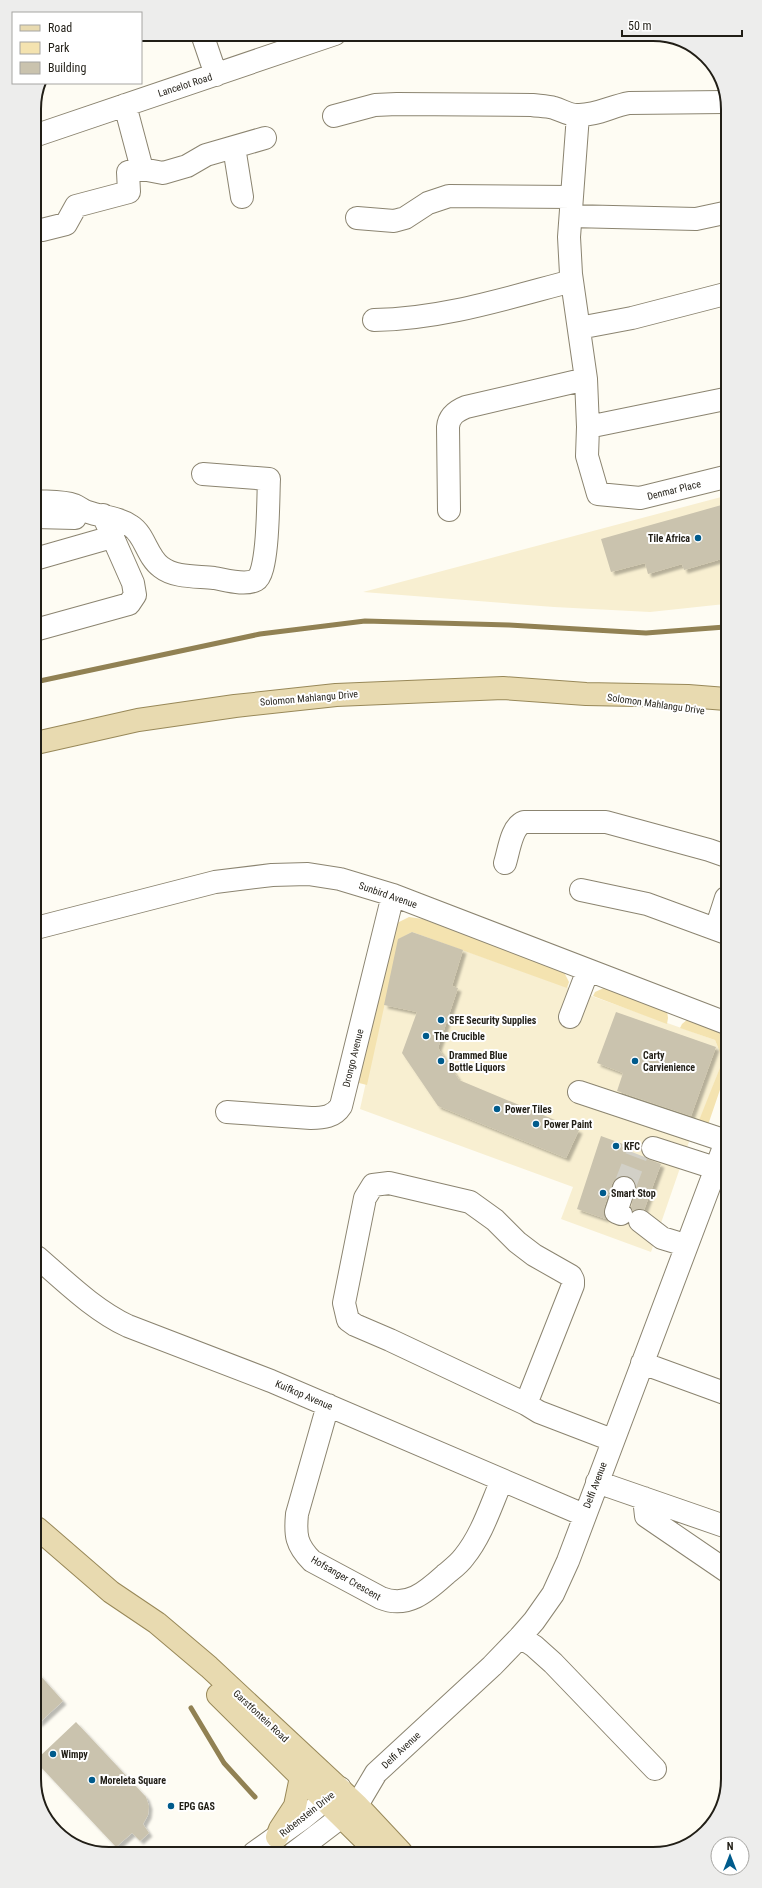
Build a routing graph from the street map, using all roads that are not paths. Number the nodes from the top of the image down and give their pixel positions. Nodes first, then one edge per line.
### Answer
1 (204, 41) edge
2 (315, 41) edge
3 (216, 75) junction
4 (720, 102) edge
5 (125, 105) junction
6 (578, 115) junction
7 (334, 116) dead end
8 (41, 134) edge
9 (265, 138) dead end
10 (234, 147) junction
11 (142, 169) junction
12 (242, 197) dead end
13 (571, 207) junction
14 (721, 214) edge
15 (357, 218) dead end
16 (42, 230) dead end
17 (572, 281) junction
18 (721, 295) edge
19 (374, 320) dead end
20 (579, 328) junction
21 (586, 379) junction
22 (721, 401) edge
23 (588, 427) junction
24 (203, 474) dead end
25 (721, 478) edge
26 (41, 502) edge
27 (449, 510) dead end
28 (95, 514) junction
29 (41, 517) edge
30 (112, 537) junction
31 (41, 558) edge
32 (41, 628) edge
33 (586, 694) junction
34 (721, 699) edge
35 (721, 712) edge
36 (41, 742) edge
37 (721, 854) edge
38 (505, 863) dead end
39 (581, 890) dead end
40 (393, 895) junction
41 (41, 927) edge
42 (721, 931) edge
43 (588, 970) junction
44 (570, 1017) dead end
45 (721, 1021) edge
46 (579, 1092) dead end
47 (227, 1112) dead end
48 (662, 1120) junction
49 (721, 1138) edge
50 (721, 1154) edge
51 (716, 1168) junction
52 (624, 1188) tunnel mouth
53 (685, 1245) junction
54 (41, 1260) edge
55 (642, 1363) junction
56 (721, 1392) edge
57 (526, 1404) junction
58 (328, 1405) junction
59 (612, 1440) junction
60 (502, 1480) junction
61 (596, 1482) junction
62 (644, 1498) junction
63 (584, 1515) junction
64 (721, 1525) edge
65 (41, 1531) edge
66 (721, 1567) edge
67 (111, 1592) junction
68 (520, 1637) junction
69 (655, 1769) dead end
70 (376, 1773) junction
71 (301, 1777) junction
72 (332, 1795) junction
73 (349, 1811) junction
74 (278, 1837) junction
75 (263, 1847) edge
76 (302, 1847) edge
77 (374, 1847) edge
78 (395, 1847) edge

1 - 3 street
2 - 3 street, Lancelot Road
3 - 5 street, Lancelot Road
4 - 6 street
5 - 8 street, Lancelot Road
5 - 11 street
6 - 7 street
6 - 13 street
9 - 10 street
10 - 11 street
10 - 12 street
11 - 16 street
13 - 14 street
13 - 15 street
13 - 17 street
17 - 19 street
17 - 20 street
18 - 20 street
20 - 21 street
21 - 23 street
21 - 27 street
22 - 23 street
23 - 25 street, Denmar Place
24 - 28 street
26 - 28 street
28 - 29 street
28 - 30 street
30 - 31 street
30 - 32 street
33 - 34 main road, Solomon Mahlangu Drive
33 - 35 main road, Solomon Mahlangu Drive
33 - 36 main road, Solomon Mahlangu Drive
37 - 38 street
39 - 42 street
40 - 41 street, Sunbird Avenue
40 - 43 street, Sunbird Avenue
40 - 47 street, Drongo Avenue
43 - 44 street
43 - 45 street, Sunbird Avenue
46 - 48 street
48 - 49 street
48 - 51 street
50 - 51 street, Delfi Avenue
51 - 53 street, Delfi Avenue
52 - 53 street
53 - 55 street, Delfi Avenue
54 - 58 street, Kuifkop Avenue
55 - 56 street
55 - 59 street, Delfi Avenue
57 - 57 street
57 - 59 street
58 - 60 street, Kuifkop Avenue
58 - 60 street, Hofsanger Crescent
59 - 61 street, Delfi Avenue
60 - 63 street, Kuifkop Avenue
61 - 62 street
61 - 63 street, Delfi Avenue
62 - 64 street
62 - 66 street
63 - 68 street, Delfi Avenue
65 - 67 main road, Garstfontein Road
67 - 71 main road, Garstfontein Road
67 - 72 main road, Garstfontein Road
68 - 69 street
68 - 70 street, Delfi Avenue
70 - 72 street, Delfi Avenue
70 - 73 street, Delfi Avenue
71 - 72 main road, Garstfontein Road
71 - 74 main road
72 - 73 main road, Garstfontein Road
72 - 74 street, Rubenstein Drive
73 - 76 street
73 - 77 main road, Garstfontein Road
73 - 78 main road, Garstfontein Road
74 - 75 street, Rubenstein Drive

